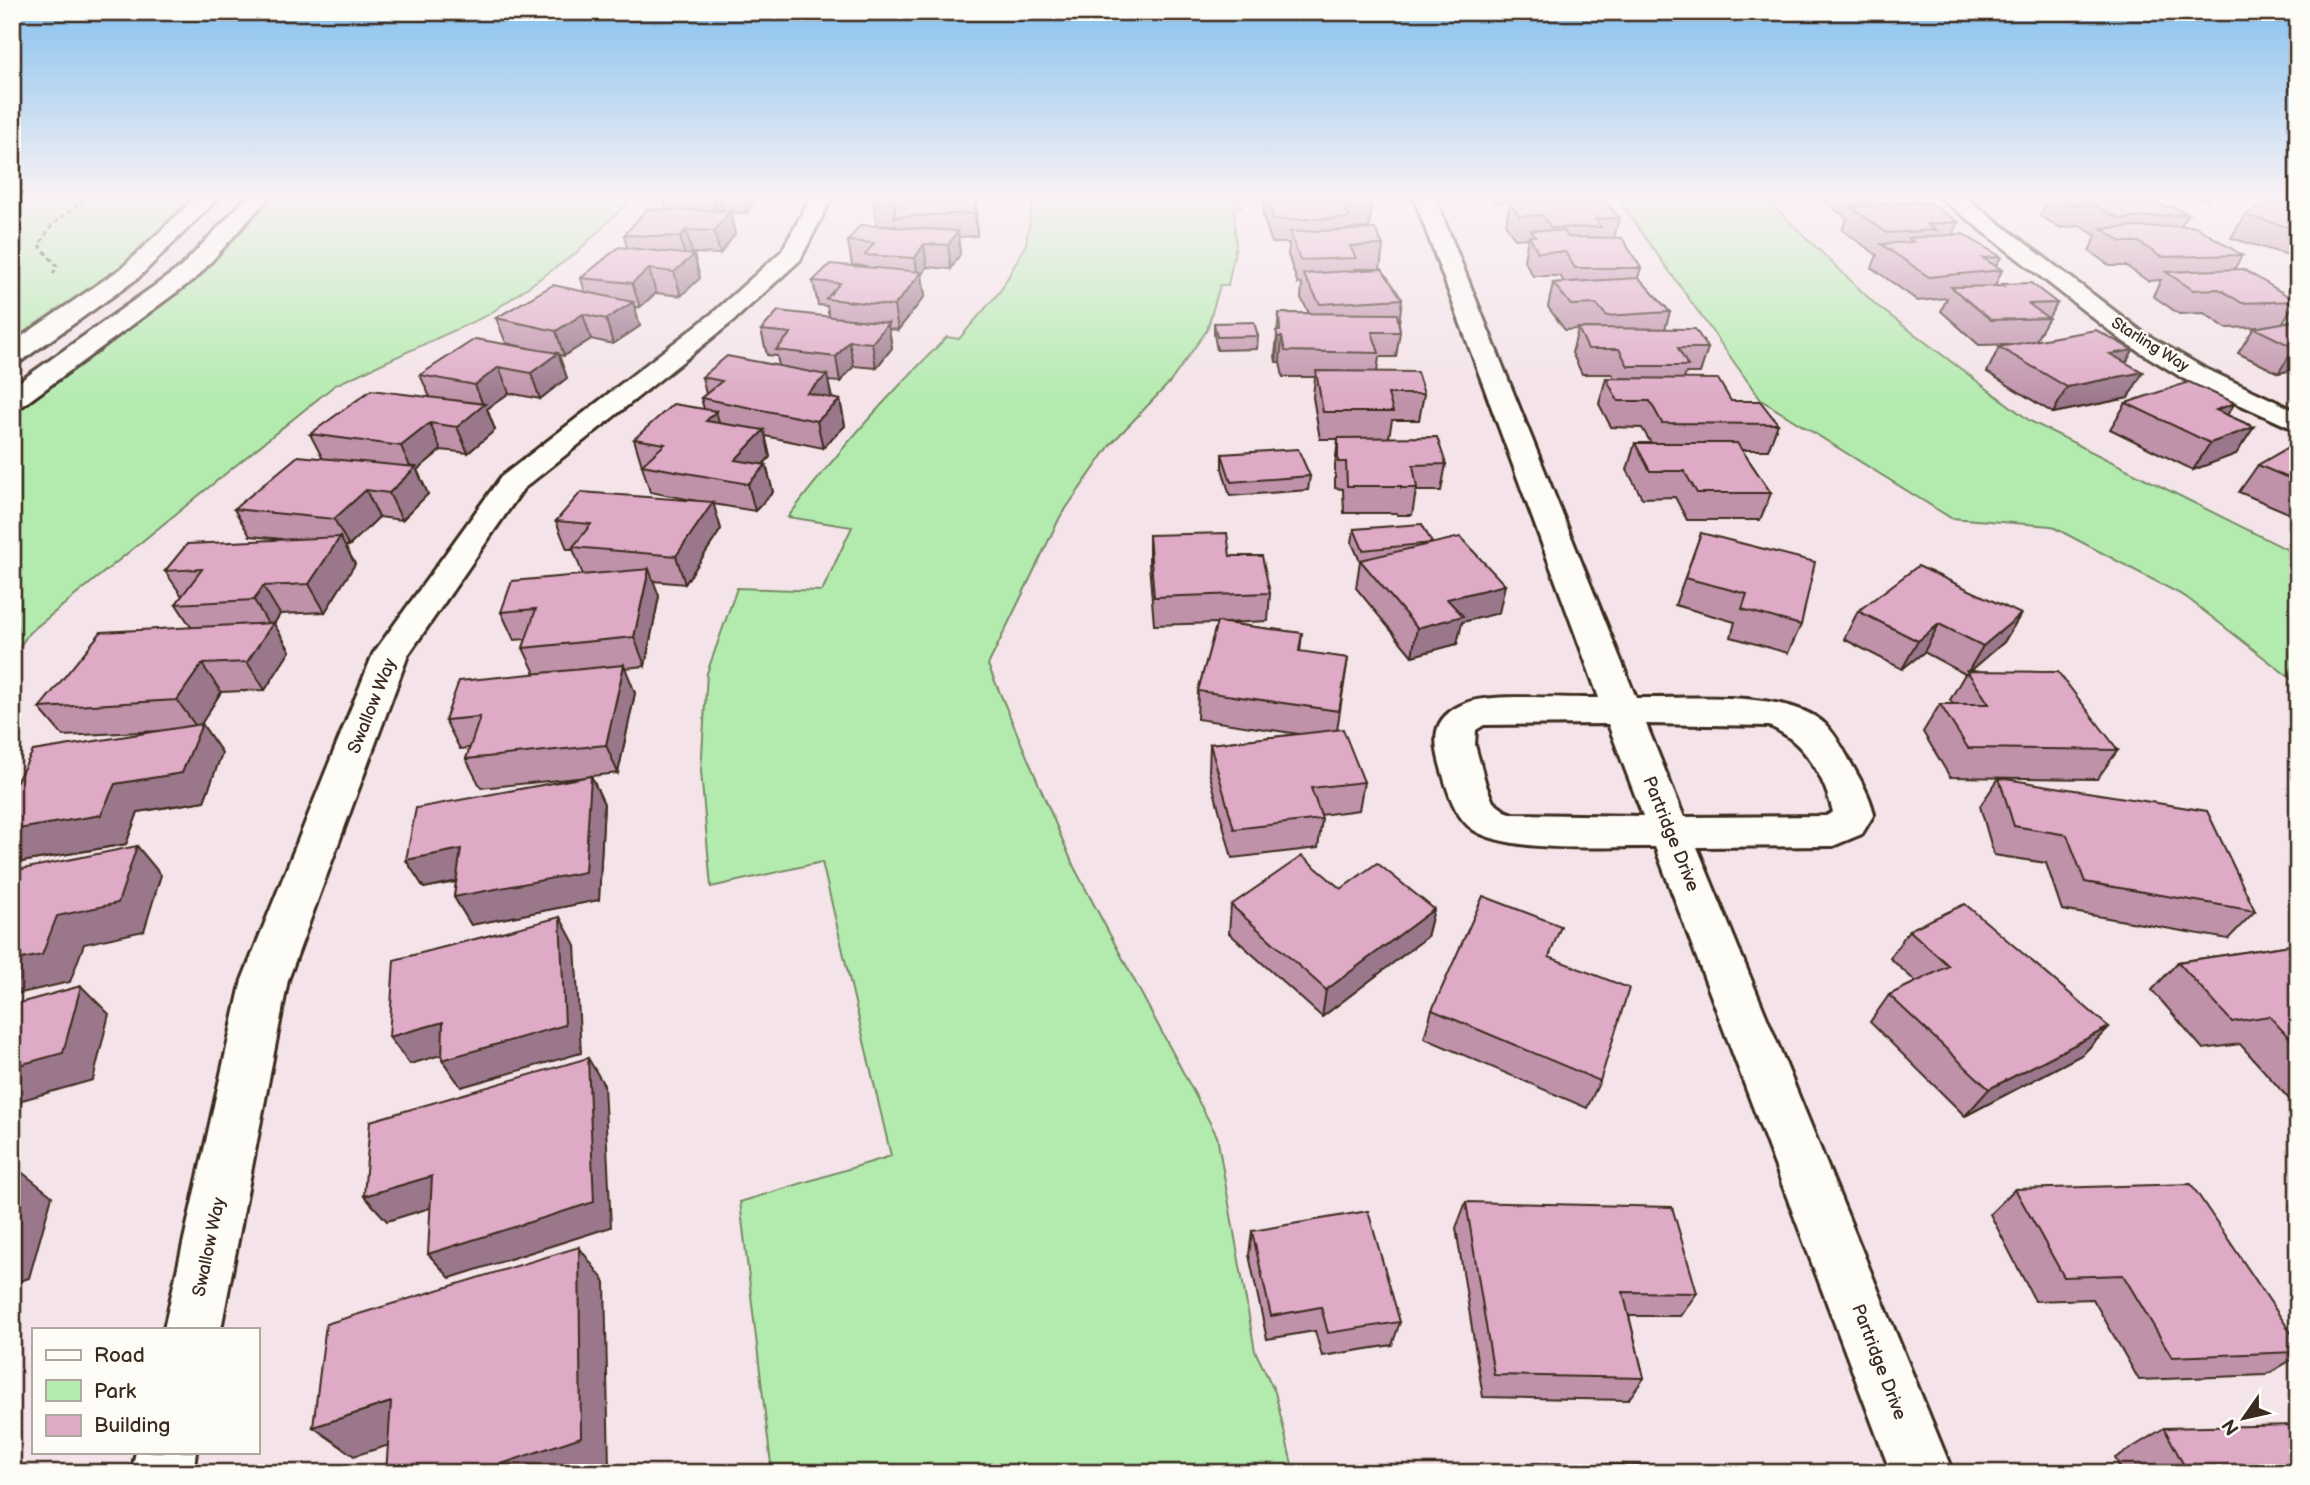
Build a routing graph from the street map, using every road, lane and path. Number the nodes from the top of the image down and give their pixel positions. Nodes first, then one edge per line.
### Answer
1 (56, 264) edge
2 (139, 264) edge
3 (196, 264) edge
4 (782, 264) edge
5 (1450, 264) edge
6 (2039, 264) edge
7 (51, 278) dead end
8 (12, 355) edge
9 (12, 400) edge
10 (2298, 423) edge
11 (1622, 710) junction
12 (1670, 832) junction
13 (192, 1328) edge
14 (166, 1454) edge
15 (162, 1473) edge
16 (1922, 1473) edge

1 - 7 path
2 - 8 street
3 - 9 street
4 - 13 street, Swallow Way
5 - 11 street, Partridge Drive
6 - 10 street, Starling Way
11 - 12 street, Partridge Drive
11 - 12 street
11 - 12 street
12 - 16 street, Partridge Drive
14 - 15 street

